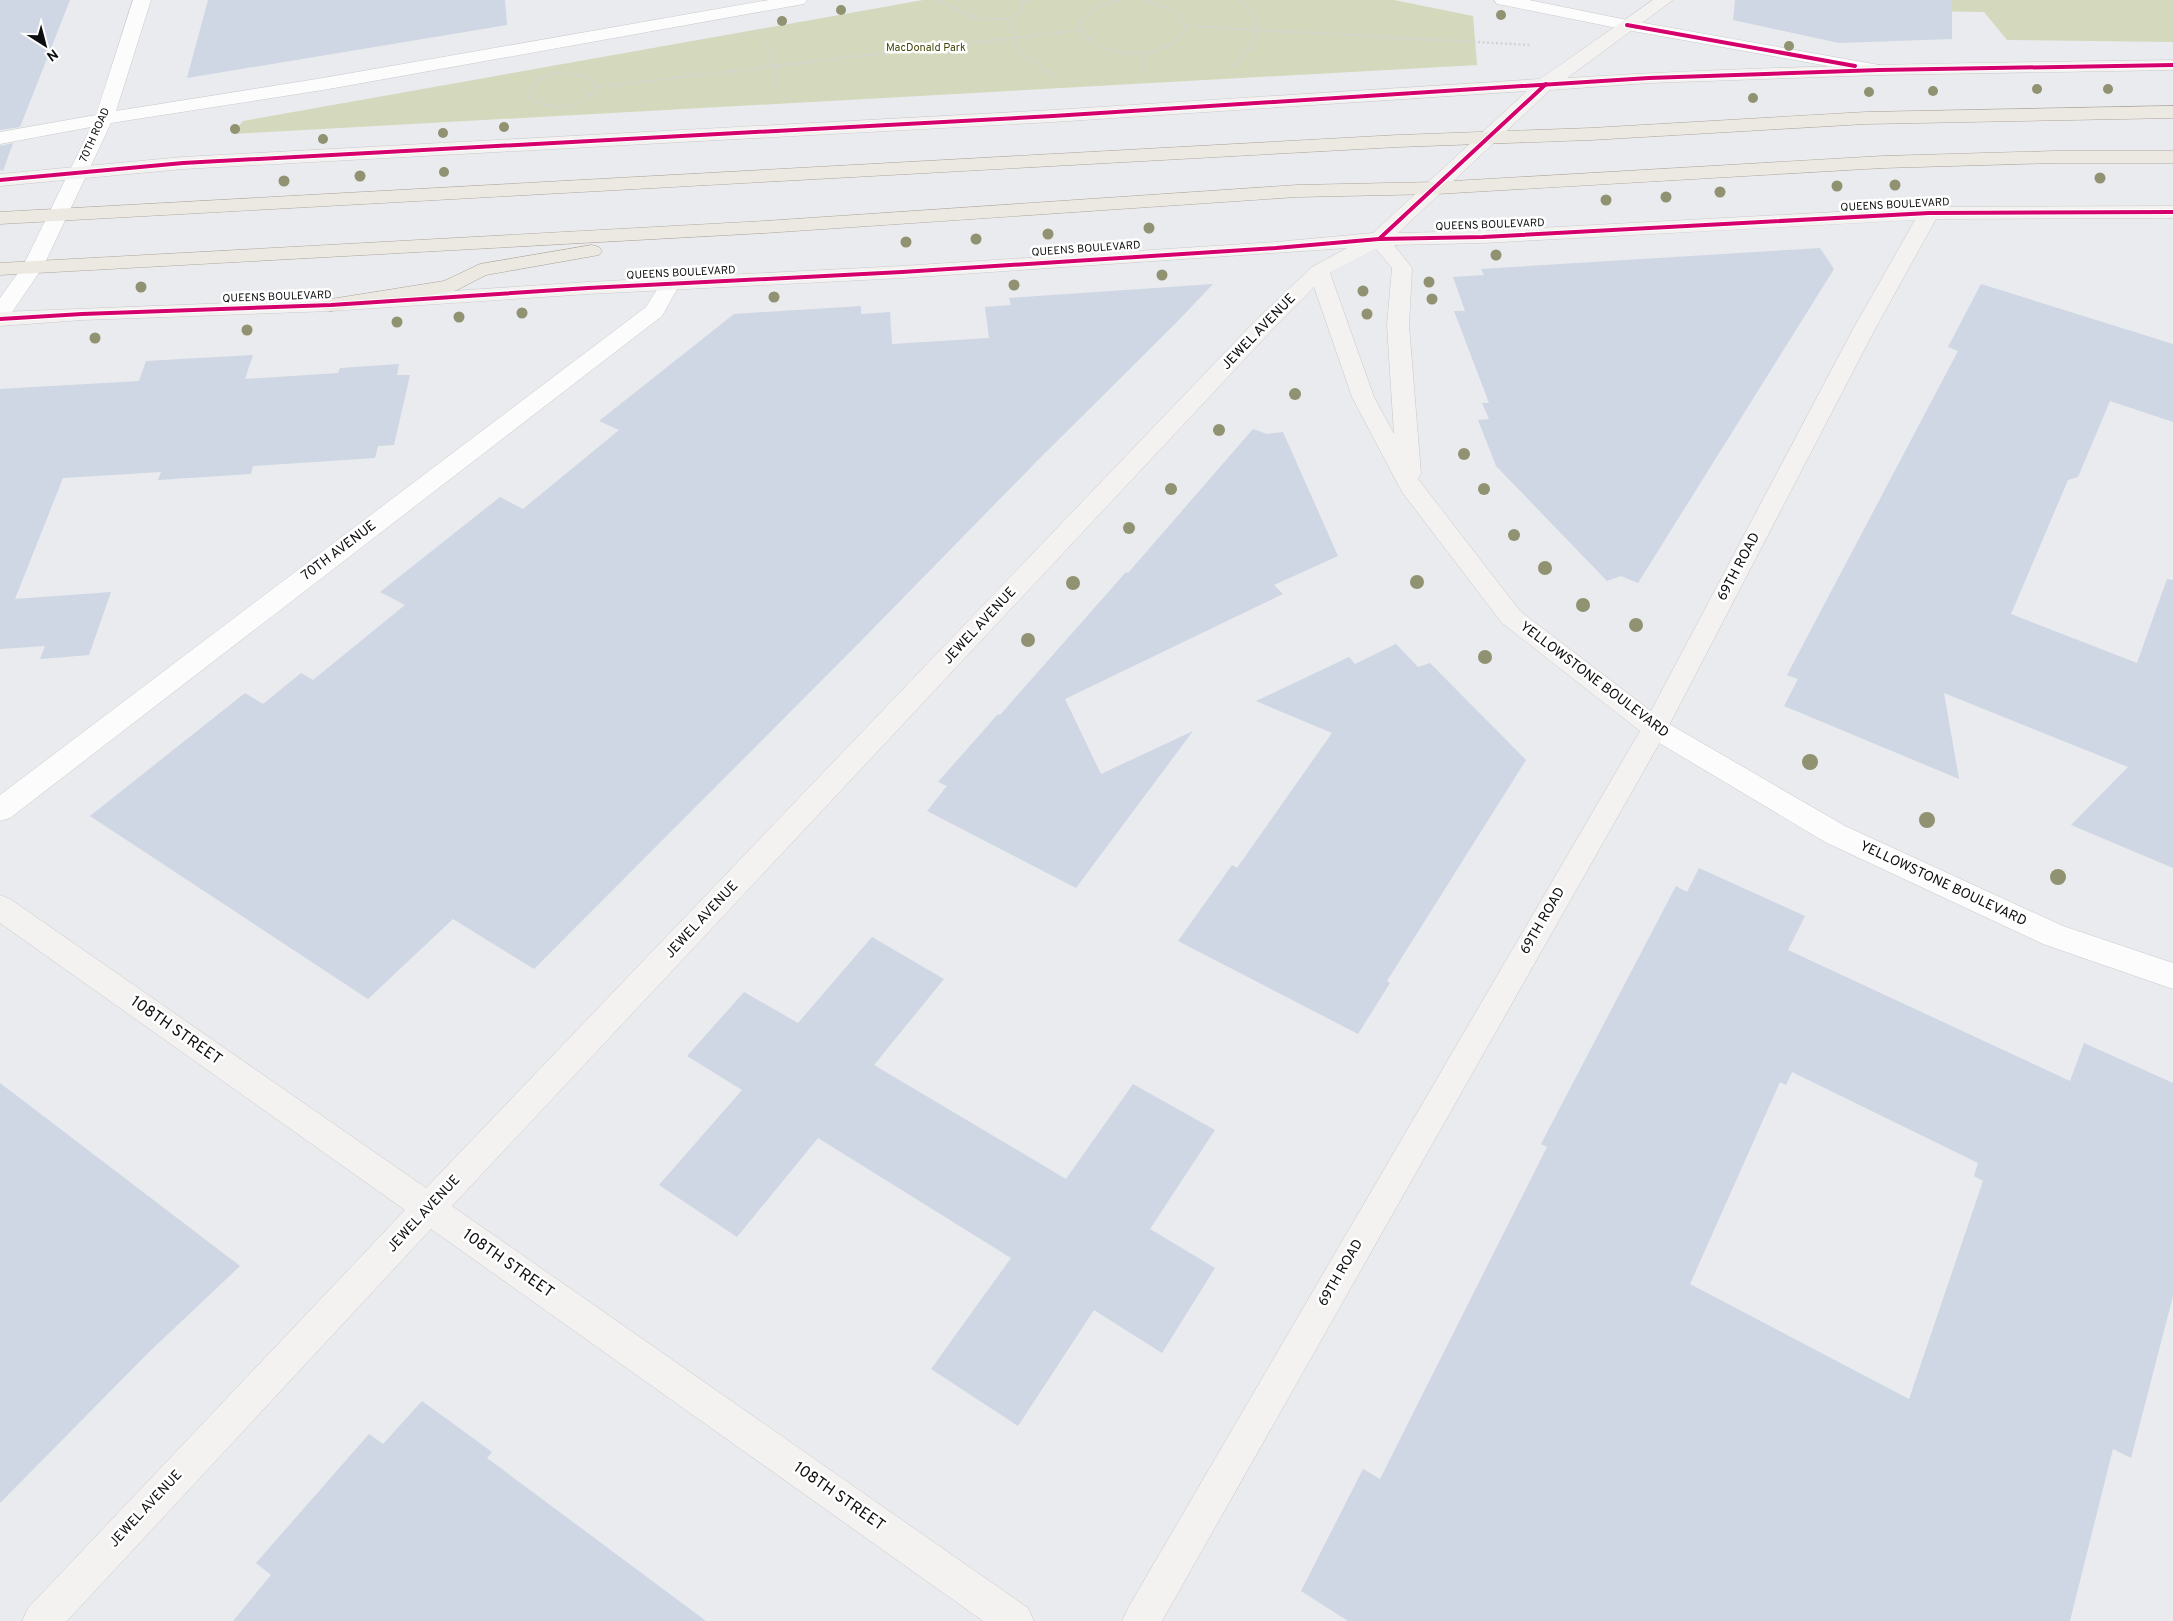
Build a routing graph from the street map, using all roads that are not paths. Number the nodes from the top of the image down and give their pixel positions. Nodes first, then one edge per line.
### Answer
1 (142, 0) edge
2 (690, 0) edge
3 (798, 0) edge
4 (1503, 0) edge
5 (1664, 0) edge
6 (693, 19) junction
7 (1627, 25) junction
8 (2173, 65) edge
9 (1879, 70) junction
10 (1546, 84) junction
11 (2173, 112) edge
12 (104, 118) junction
13 (0, 138) edge
14 (1487, 138) junction
15 (2173, 157) edge
16 (78, 173) junction
17 (0, 180) edge
18 (1436, 188) junction
19 (2173, 212) edge
20 (1929, 213) junction
21 (58, 216) junction
22 (0, 218) edge
23 (721, 229) junction
24 (1378, 239) junction
25 (33, 267) junction
26 (0, 269) edge
27 (1319, 271) junction
28 (670, 284) junction
29 (330, 305) junction
30 (0, 314) edge
31 (0, 319) edge
32 (1410, 486) junction
33 (1655, 728) junction
34 (0, 810) edge
35 (0, 908) edge
36 (2173, 976) edge
37 (429, 1208) junction
38 (41, 1621) edge
39 (1015, 1621) edge
40 (1141, 1621) edge

1 - 12 street, 70TH ROAD
2 - 6 street
3 - 6 street
4 - 7 street
5 - 7 street
6 - 12 street
7 - 9 street
7 - 10 street
8 - 9 street
9 - 10 street
10 - 14 street
10 - 16 street
11 - 14 main road
12 - 13 street
12 - 16 street, 70TH ROAD
14 - 18 street
14 - 21 main road
15 - 18 main road
16 - 17 street
16 - 21 street, 70TH ROAD
18 - 23 main road
18 - 24 street
19 - 20 street, QUEENS BOULEVARD
20 - 24 street, QUEENS BOULEVARD
20 - 33 street, 69TH ROAD
21 - 22 main road
21 - 25 street, 70TH ROAD
23 - 25 main road
23 - 29 main road
24 - 27 street, JEWEL AVENUE
24 - 28 street, QUEENS BOULEVARD
24 - 32 street
25 - 26 main road
25 - 30 street, 70TH ROAD
27 - 32 street, YELLOWSTONE BOULEVARD
27 - 37 street, JEWEL AVENUE
28 - 29 street, QUEENS BOULEVARD
28 - 34 street, 70TH AVENUE
29 - 31 street, QUEENS BOULEVARD
32 - 33 street, YELLOWSTONE BOULEVARD
33 - 36 street, YELLOWSTONE BOULEVARD
33 - 40 street, 69TH ROAD
35 - 37 street, 108TH STREET
37 - 38 street, JEWEL AVENUE
37 - 39 street, 108TH STREET

